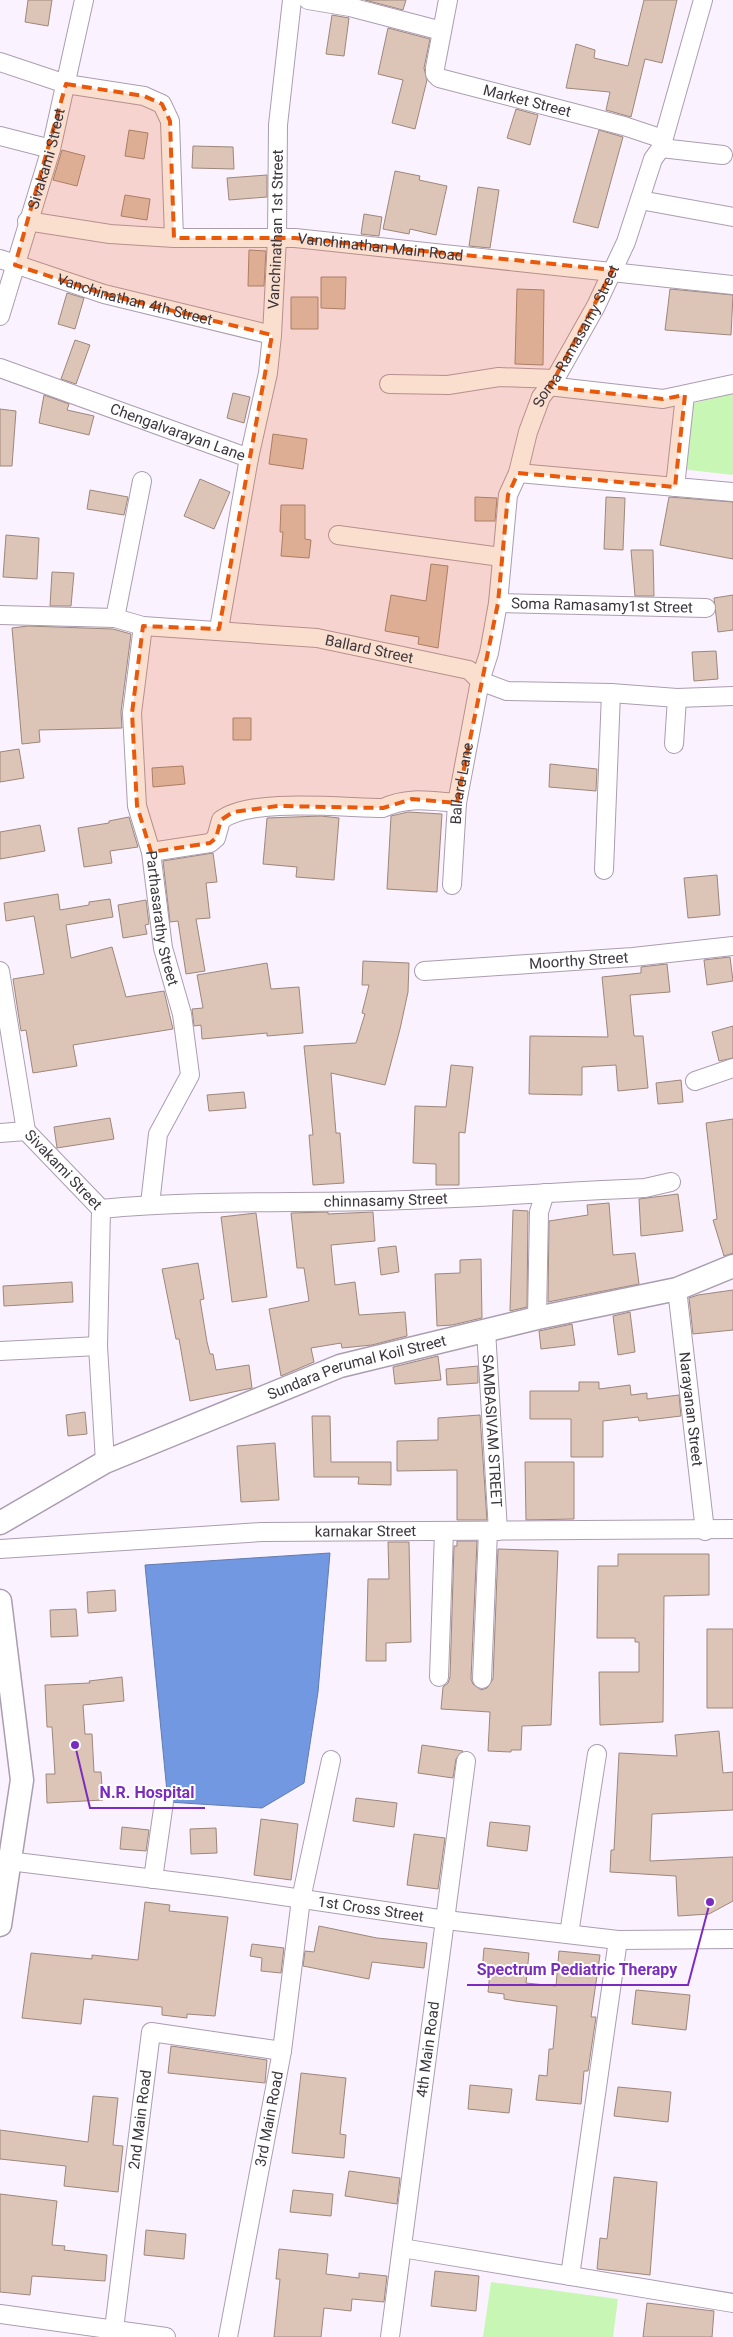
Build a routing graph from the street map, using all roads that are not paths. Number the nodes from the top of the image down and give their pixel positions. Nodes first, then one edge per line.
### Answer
1 (84, 0) edge
2 (292, 0) edge
3 (308, 0) edge
4 (448, 0) edge
5 (703, 0) edge
6 (442, 31) junction
7 (0, 62) edge
8 (66, 84) junction
9 (0, 136) edge
10 (662, 143) junction
11 (51, 149) junction
12 (723, 155) dead end
13 (640, 200) junction
14 (733, 217) edge
15 (27, 221) junction
16 (174, 238) junction
17 (278, 238) junction
18 (8, 262) edge
19 (613, 270) junction
20 (733, 285) edge
21 (0, 316) edge
22 (272, 335) junction
23 (0, 368) edge
24 (552, 383) junction
25 (389, 384) dead end
26 (733, 384) edge
27 (686, 394) junction
28 (249, 458) junction
29 (518, 473) junction
30 (142, 481) dead end
31 (675, 487) junction
32 (733, 492) edge
33 (338, 535) dead end
34 (501, 558) junction
35 (498, 603) junction
36 (706, 608) dead end
37 (0, 615) edge
38 (115, 618) junction
39 (143, 626) junction
40 (219, 629) junction
41 (480, 681) junction
42 (610, 693) junction
43 (733, 696) edge
44 (677, 698) junction
45 (674, 744) dead end
46 (457, 803) junction
47 (151, 852) junction
48 (604, 870) dead end
49 (452, 885) dead end
50 (733, 946) edge
51 (0, 971) edge
52 (424, 971) dead end
53 (733, 1068) edge
54 (695, 1080) dead end
55 (26, 1131) junction
56 (0, 1133) edge
57 (671, 1182) dead end
58 (545, 1193) junction
59 (150, 1204) junction
60 (101, 1209) junction
61 (733, 1266) edge
62 (677, 1289) junction
63 (537, 1318) junction
64 (486, 1330) junction
65 (98, 1346) junction
66 (0, 1351) edge
67 (105, 1462) junction
68 (0, 1523) edge
69 (733, 1529) edge
70 (493, 1531) junction
71 (706, 1531) junction
72 (444, 1532) junction
73 (0, 1549) edge
74 (0, 1601) edge
75 (438, 1677) dead end
76 (482, 1679) dead end
77 (597, 1754) dead end
78 (331, 1760) dead end
79 (466, 1761) dead end
80 (164, 1802) dead end
81 (5, 1861) edge
82 (153, 1879) junction
83 (301, 1899) junction
84 (446, 1920) junction
85 (0, 1924) edge
86 (569, 1934) junction
87 (733, 1939) edge
88 (618, 1940) junction
89 (282, 2052) junction
90 (402, 2248) junction
91 (570, 2276) junction
92 (733, 2303) edge
93 (0, 2314) edge
94 (113, 2334) edge
95 (166, 2337) edge
96 (228, 2337) edge
97 (390, 2337) edge

1 - 8 street, Sivakami Street
2 - 17 street, Vanchinathan 1st Street
3 - 6 street
4 - 6 street, Market Street
5 - 10 street, Soma Ramasamy Street
6 - 10 street, Market Street
7 - 8 street
8 - 11 street, Sivakami Street
8 - 16 street
9 - 11 street
10 - 12 street
10 - 13 street, Soma Ramasamy Street
11 - 15 street, Sivakami Street
13 - 14 street
13 - 19 street, Soma Ramasamy Street
15 - 16 street, Vanchinathan Main Road
15 - 18 street, Sivakami Street
16 - 17 street, Vanchinathan Main Road
17 - 19 street, Vanchinathan Main Road
17 - 22 street, Vanchinathan 1st Street
18 - 21 street, Sivakami Street
18 - 22 street, Vanchinathan 4th Street
19 - 20 street, Vanchinathan Main Road
19 - 24 street, Soma Ramasamy Street
22 - 28 street, Vanchinathan 1st Street
23 - 28 street, Chengalvarayan Lane
24 - 25 street
24 - 27 street
24 - 29 street, Soma Ramasamy Street
26 - 27 street
27 - 31 street
28 - 40 street, Chengalvarayan Lane
29 - 31 street
29 - 34 street, Soma Ramasamy Street
30 - 38 street
31 - 32 street
33 - 34 street
34 - 35 street, Soma Ramasamy Street
35 - 36 street, Soma Ramasamy1st Street
35 - 41 street, Soma Ramasamy Street
37 - 38 street, Ballard Street
38 - 39 street, Ballard Street
39 - 40 street, Ballard Street
39 - 47 street, Parthasarathy Street
40 - 41 street, Ballard Street
41 - 42 street, Ballard Street
41 - 46 street, Ballard Lane
42 - 44 street, Ballard Street
42 - 48 street
43 - 44 street, Ballard Street
44 - 45 street
46 - 47 street
46 - 49 street, Ballard Lane
47 - 59 street, Parthasarathy Street
50 - 52 street, Moorthy Street
51 - 55 street, Sivakami Street
53 - 54 street
55 - 56 street
55 - 60 street, Sivakami Street
57 - 58 street, chinnasamy Street
58 - 59 street, chinnasamy Street
58 - 63 street
59 - 60 street, chinnasamy Street
60 - 65 street, Sivakami Street
61 - 62 street, Sundara Perumal Koil Street
62 - 63 street, Sundara Perumal Koil Street
62 - 71 street, Narayanan Street
63 - 64 street, Sundara Perumal Koil Street
64 - 67 street, Sundara Perumal Koil Street
64 - 70 street, SAMBASIVAM STREET
65 - 66 street
65 - 67 street, Sivakami Street
67 - 68 street, Sundara Perumal Koil Street
69 - 71 street, karnakar Street
70 - 71 street, karnakar Street
70 - 72 street, karnakar Street
70 - 76 street, SAMBASIVAM STREET
72 - 73 street, karnakar Street
72 - 75 street
74 - 81 street
77 - 86 street
78 - 83 street, 3rd Main Road
79 - 84 street, 4th Main Road
80 - 82 street
81 - 82 street, 1st Cross Street
81 - 85 street
82 - 83 street, 1st Cross Street
83 - 84 street, 1st Cross Street
83 - 89 street, 3rd Main Road
84 - 86 street, 1st Cross Street
84 - 90 street, 4th Main Road
86 - 88 street, 1st Cross Street
87 - 88 street, 1st Cross Street
88 - 91 street
89 - 94 street, 2nd Main Road
89 - 96 street, 3rd Main Road
90 - 91 street
90 - 97 street, 4th Main Road
91 - 92 street
93 - 94 street
94 - 95 street

